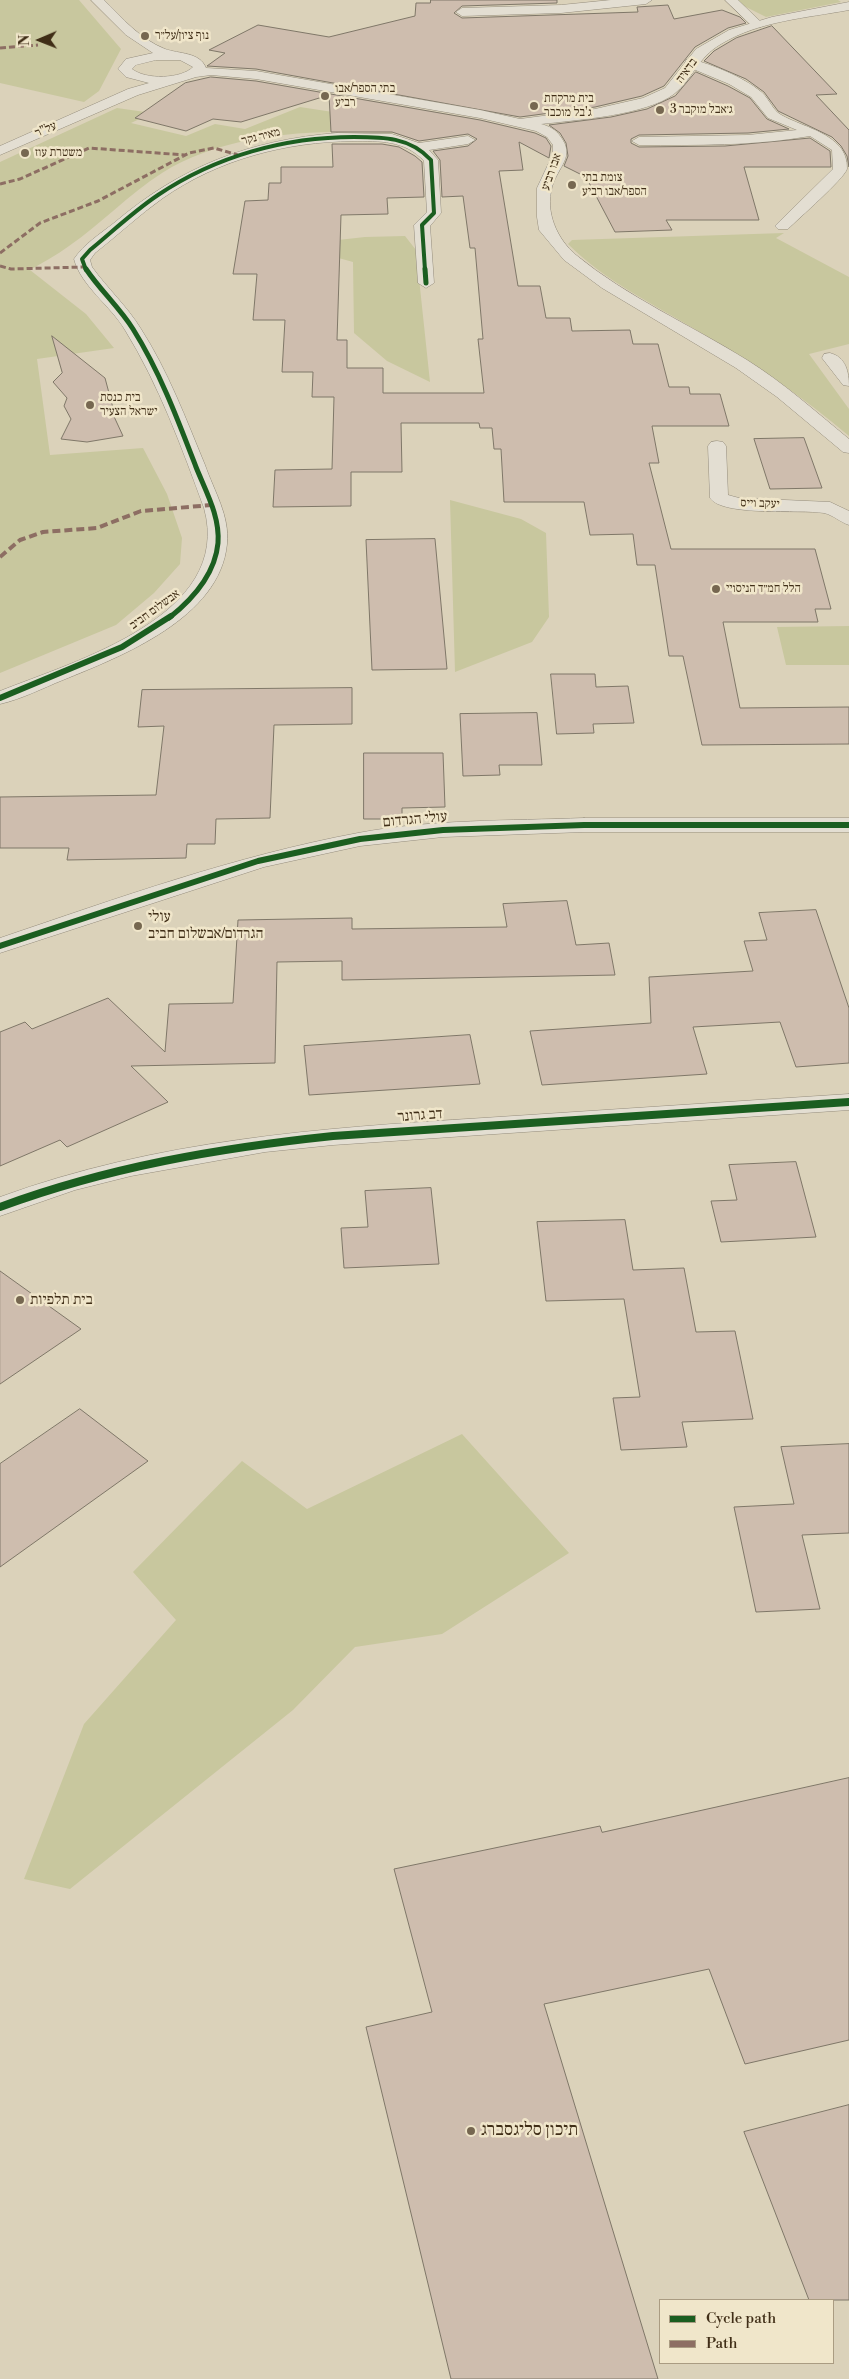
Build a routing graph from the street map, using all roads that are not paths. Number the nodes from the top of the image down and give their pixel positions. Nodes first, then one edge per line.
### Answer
1 (97, 0) edge
2 (646, 0) edge
3 (731, 0) edge
4 (849, 6) edge
5 (462, 12) dead end
6 (757, 24) junction
7 (138, 40) junction
8 (176, 57) junction
9 (691, 63) junction
10 (129, 67) junction
11 (194, 67) junction
12 (174, 79) junction
13 (92, 110) junction
14 (521, 122) junction
15 (812, 130) junction
16 (468, 140) dead end
17 (639, 141) dead end
18 (418, 147) junction
19 (0, 151) edge
20 (783, 226) dead end
21 (426, 283) dead end
22 (133, 329) joint
23 (830, 358) dead end
24 (849, 381) edge
25 (717, 446) dead end
26 (849, 448) edge
27 (849, 519) edge
28 (0, 698) edge
29 (849, 825) edge
30 (0, 946) edge
31 (849, 1102) edge
32 (0, 1207) edge

1 - 7 street
2 - 5 street
3 - 6 street
4 - 6 street, בדאיה
6 - 9 street, בדאיה
7 - 8 street
7 - 10 street, על"ר
8 - 10 street
8 - 11 street
9 - 14 street, בדאיה
9 - 15 street
10 - 12 street
10 - 13 street, על"ר
11 - 12 street, על"ר
11 - 14 street, אבו רביע
12 - 13 street, על"ר
13 - 19 street, על"ר
14 - 26 street, אבו רביע
15 - 17 street
15 - 20 street
16 - 18 street
18 - 21 street
18 - 22 street, מאיר נקר
22 - 28 street, אבשלום חביב
23 - 24 street
25 - 27 street, יעקב וייס
29 - 30 street, עולי הגרדום
31 - 32 street, דב גרונר

